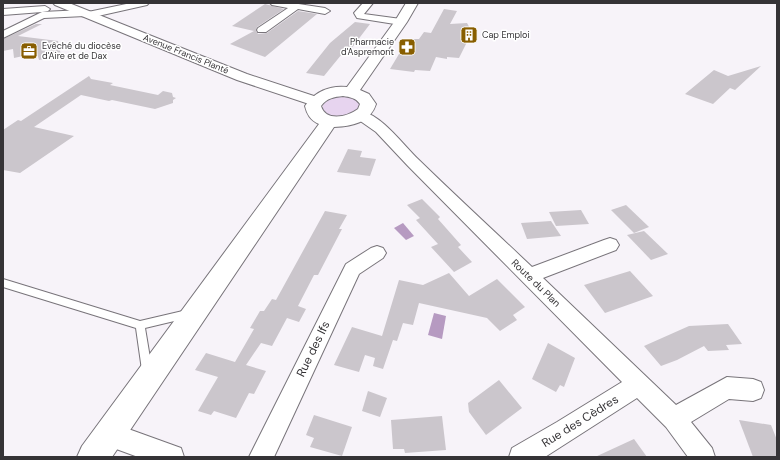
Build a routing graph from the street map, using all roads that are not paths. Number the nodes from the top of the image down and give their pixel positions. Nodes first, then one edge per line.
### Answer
1 (144, 3) edge
2 (275, 3) edge
3 (368, 3) edge
4 (412, 3) edge
5 (296, 6) junction
6 (54, 8) edge
7 (3, 12) edge
8 (325, 12) dead end
9 (86, 14) junction
10 (401, 22) junction
11 (262, 30) dead end
12 (3, 35) edge
13 (351, 92) junction
14 (315, 101) junction
15 (361, 116) junction
16 (328, 121) junction
17 (610, 245) dead end
18 (377, 253) dead end
19 (530, 276) junction
20 (3, 284) edge
21 (195, 312) junction
22 (140, 325) junction
23 (148, 379) junction
24 (639, 384) junction
25 (753, 390) dead end
26 (674, 420) junction
27 (109, 434) junction
28 (93, 457) edge
29 (172, 457) edge
30 (261, 457) edge
31 (521, 457) edge
32 (703, 457) edge

1 - 9 street
2 - 5 street
3 - 10 street
4 - 10 main road
5 - 8 street
5 - 11 street
6 - 7 street
6 - 9 street, Avenue Francis Planté
6 - 9 street
6 - 12 street
9 - 14 street, Avenue Francis Planté
10 - 13 main road
13 - 14 main road
13 - 15 main road
14 - 16 main road
15 - 16 main road
15 - 19 street, Route du Plan
16 - 21 main road
17 - 19 street
18 - 30 street, Rue des Ifs
19 - 24 street, Route du Plan
20 - 22 lane
21 - 22 lane
21 - 23 main road
22 - 23 lane
23 - 27 main road
24 - 26 street, Route du Plan
24 - 31 street, Rue des Cèdres
25 - 26 street
26 - 32 street, Route du Plan
27 - 28 main road
27 - 29 street

